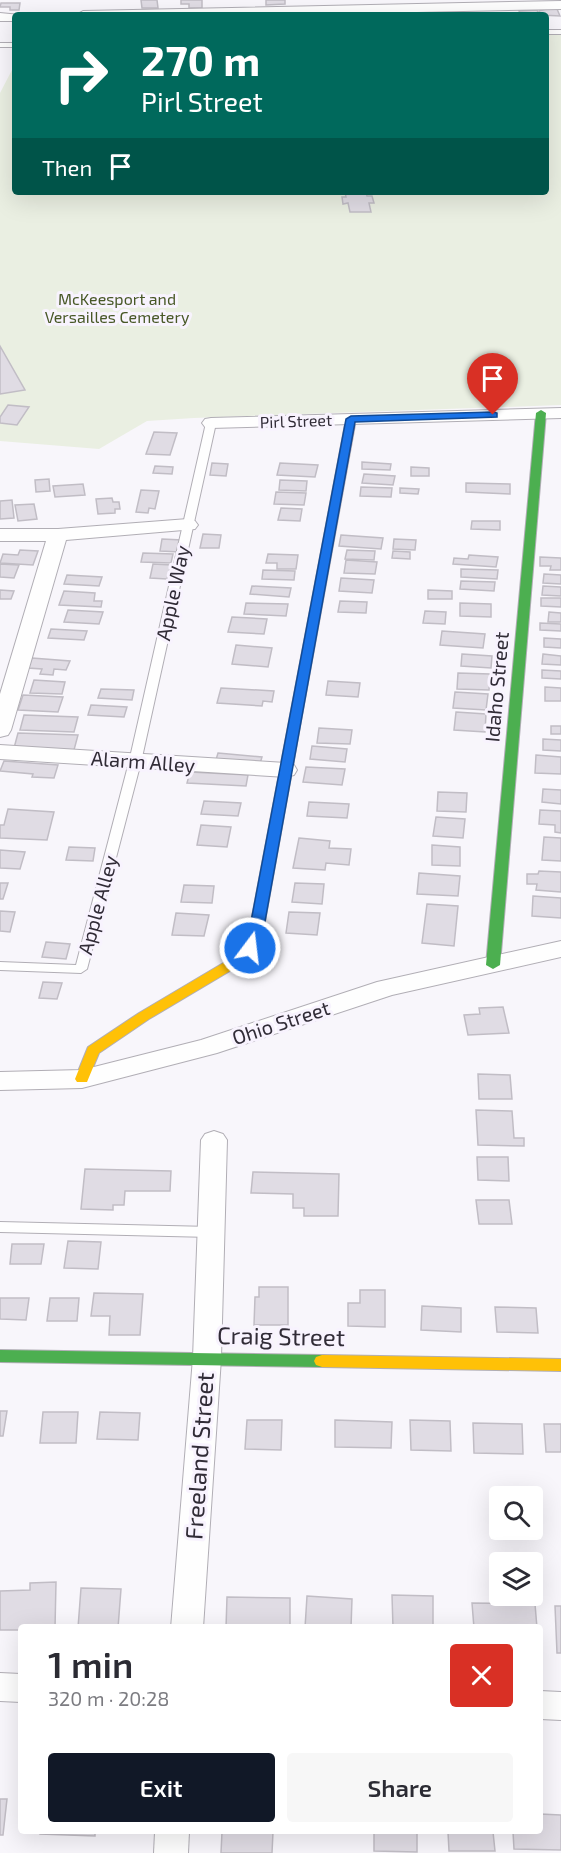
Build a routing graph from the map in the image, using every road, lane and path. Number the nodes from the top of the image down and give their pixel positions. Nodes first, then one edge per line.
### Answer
1 (561, 5) edge
2 (477, 7) edge
3 (293, 8) edge
4 (120, 10) edge
5 (541, 413) junction
6 (561, 413) edge
7 (351, 419) junction
8 (211, 423) joint
9 (188, 525) junction
10 (0, 535) edge
11 (58, 535) junction
12 (0, 730) edge
13 (0, 752) edge
14 (135, 762) junction
15 (286, 770) junction
16 (561, 950) edge
17 (493, 965) junction
18 (0, 966) edge
19 (82, 1079) junction
20 (0, 1081) edge
21 (214, 1140) dead end
22 (0, 1227) edge
23 (211, 1232) junction
24 (0, 1356) edge
25 (207, 1358) junction
26 (561, 1365) edge
27 (188, 1624) edge
28 (0, 1687) edge
29 (18, 1688) edge
30 (543, 1705) edge
31 (561, 1706) edge
32 (172, 1834) edge
33 (171, 1853) edge

1 - 2 street
2 - 3 street
3 - 4 street
5 - 6 street, Pirl Street
5 - 7 street, Pirl Street
5 - 17 street, Idaho Street
7 - 8 street, Pirl Street
7 - 15 street
8 - 9 lane, Apple Way
9 - 11 street
9 - 14 lane, Apple Way
10 - 11 street
11 - 12 street
13 - 14 street, Alarm Alley
14 - 15 street, Alarm Alley
14 - 18 lane, Apple Alley
15 - 19 street
16 - 17 street, Ohio Street
17 - 19 street, Ohio Street
19 - 20 street, Ohio Street
21 - 23 street, Freeland Street
22 - 23 lane
23 - 25 street, Freeland Street
24 - 25 street, Craig Street
25 - 26 street, Craig Street
25 - 27 street, Freeland Street
28 - 29 street
30 - 31 street
32 - 33 street

